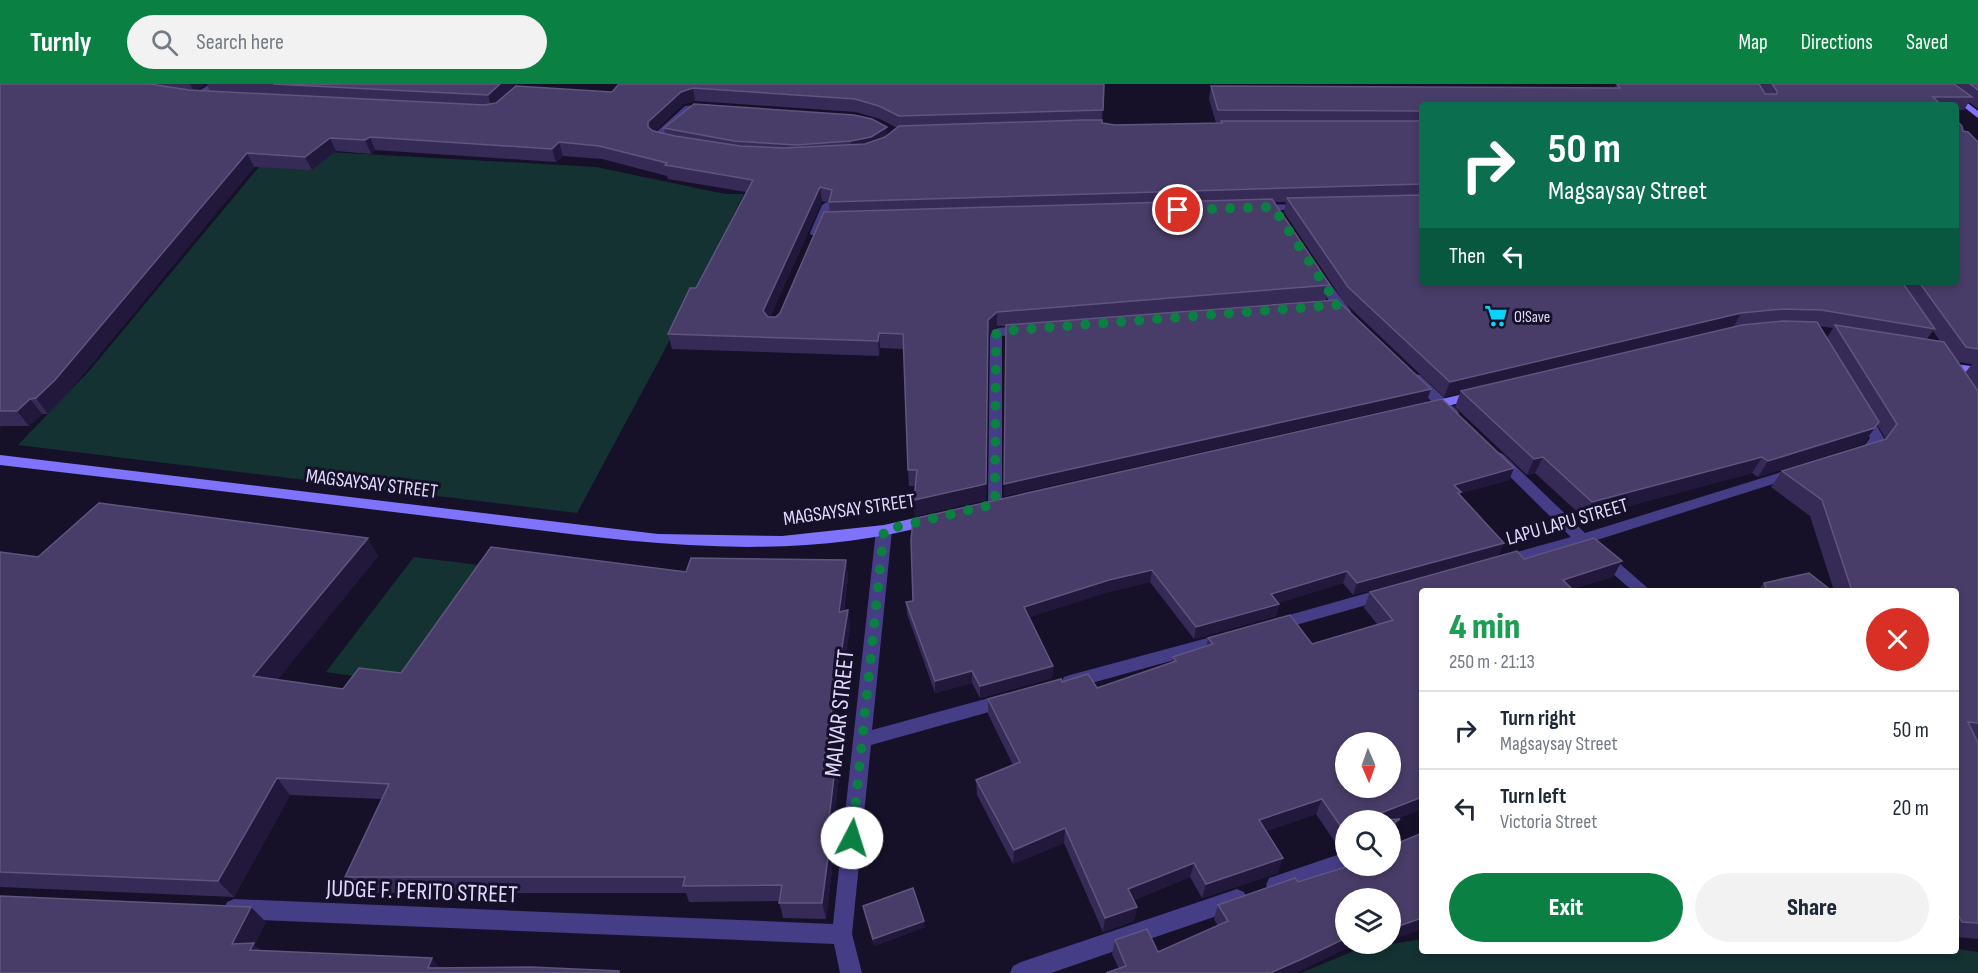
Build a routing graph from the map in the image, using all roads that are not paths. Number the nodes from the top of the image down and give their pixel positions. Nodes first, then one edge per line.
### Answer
1 (216, 84) edge
2 (1938, 84) edge
3 (185, 95) edge
4 (196, 97) junction
5 (220, 98) edge
6 (718, 108) edge
7 (1978, 115) edge
8 (677, 145) edge
9 (827, 205) edge
10 (1319, 206) edge
11 (1250, 208) edge
12 (811, 242) edge
13 (1312, 266) edge
14 (1354, 320) edge
15 (1036, 328) edge
16 (1402, 366) edge
17 (1978, 370) edge
18 (1960, 384) edge
19 (1488, 393) edge
20 (1853, 399) edge
21 (1442, 404) junction
22 (1407, 411) edge
23 (1461, 421) edge
24 (1485, 445) edge
25 (1847, 456) edge
26 (0, 460) edge
27 (1814, 466) edge
28 (995, 504) edge
29 (951, 514) edge
30 (884, 530) junction
31 (1582, 539) junction
32 (1491, 565) edge
33 (1639, 588) edge
34 (1399, 590) edge
35 (1262, 629) edge
36 (1239, 635) edge
37 (1056, 686) edge
38 (1022, 696) edge
39 (862, 741) junction
40 (1335, 865) edge
41 (214, 908) edge
42 (842, 934) junction
43 (851, 973) edge
44 (1021, 973) edge

1 - 4 street
2 - 7 street
3 - 4 street
4 - 5 street
6 - 8 street
9 - 12 street
10 - 11 street
13 - 14 street
15 - 28 street
16 - 21 street
17 - 18 street
19 - 21 street
20 - 25 street
21 - 22 street
21 - 23 street
24 - 31 street
26 - 30 street, MAGSAYSAY STREET
27 - 31 street, LAPU LAPU STREET
29 - 30 street, MAGSAYSAY STREET
30 - 39 street, MALVAR STREET
31 - 32 street, LAPU LAPU STREET
31 - 33 street
34 - 35 street
36 - 37 street
38 - 39 street
39 - 42 street, MALVAR STREET
40 - 44 street
41 - 42 street, JUDGE F. PERITO STREET
42 - 43 street, MALVAR STREET

